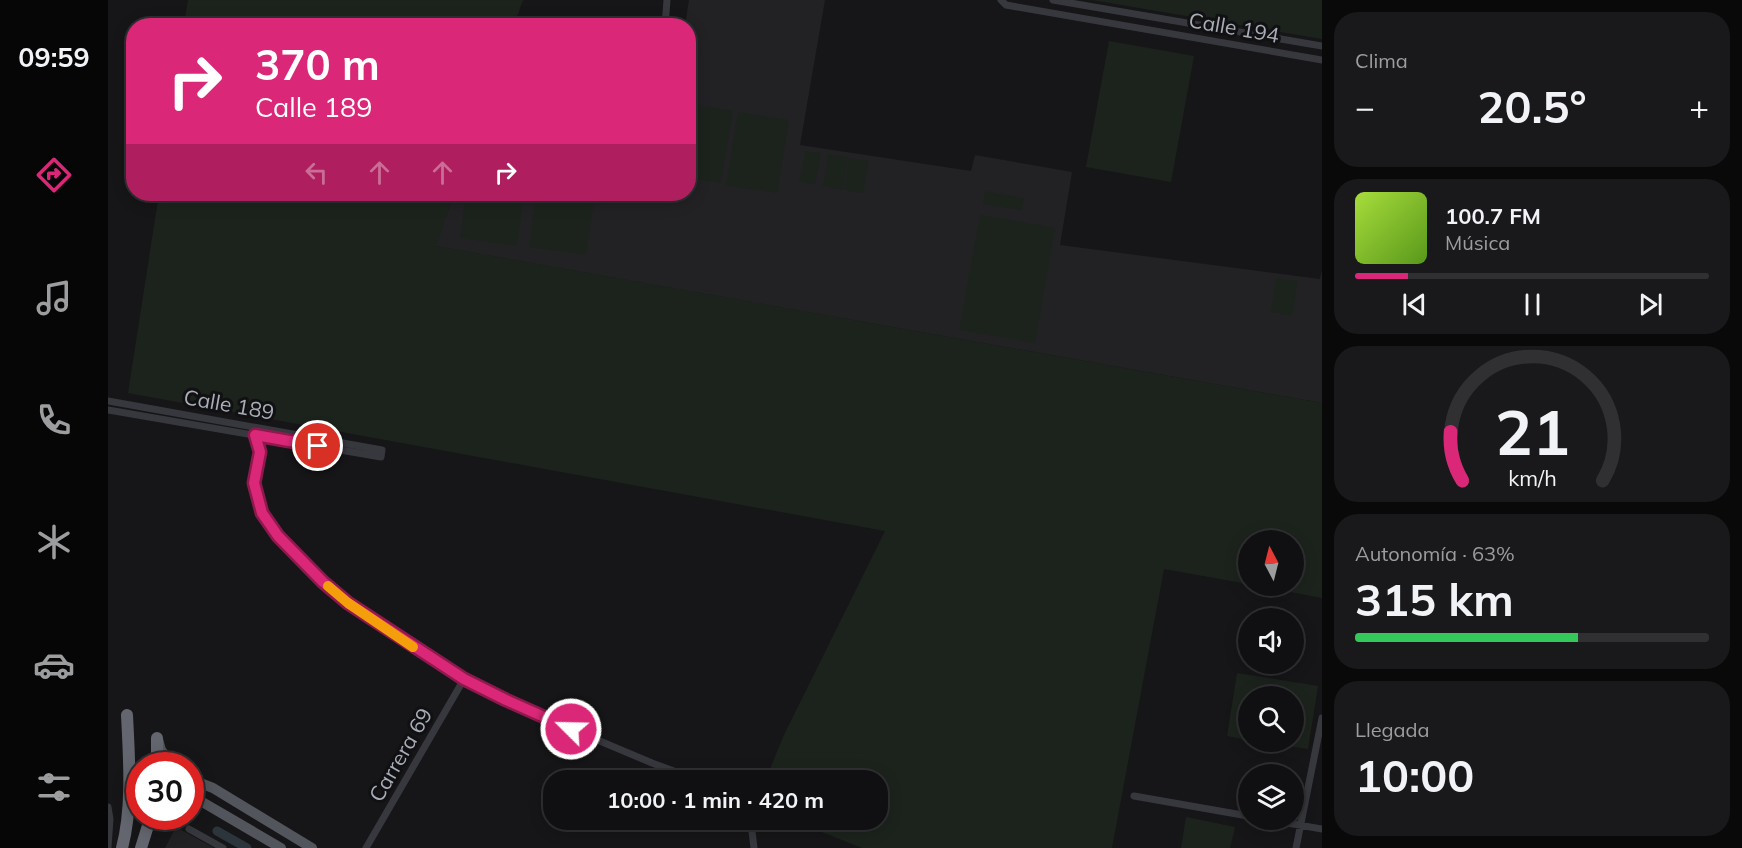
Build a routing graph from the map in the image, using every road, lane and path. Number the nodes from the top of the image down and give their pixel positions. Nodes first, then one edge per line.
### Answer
1 (667, 0) edge
2 (1001, 0) edge
3 (1053, 0) edge
4 (666, 18) edge
5 (1322, 46) edge
6 (1322, 60) edge
7 (108, 401) edge
8 (108, 410) edge
9 (255, 435) junction
10 (464, 679) junction
11 (128, 715) dead end
12 (1322, 718) edge
13 (158, 738) joint
14 (128, 752) edge
15 (157, 752) edge
16 (162, 752) edge
17 (671, 770) edge
18 (204, 783) edge
19 (1134, 796) dead end
20 (126, 802) edge
21 (204, 803) edge
22 (108, 807) edge
23 (1304, 811) edge
24 (1238, 814) edge
25 (126, 826) edge
26 (1304, 826) edge
27 (1322, 829) edge
28 (147, 830) edge
29 (151, 830) edge
30 (191, 830) edge
31 (752, 830) edge
32 (1300, 830) edge
33 (108, 847) edge
34 (113, 848) edge
35 (122, 848) edge
36 (141, 848) edge
37 (149, 848) edge
38 (224, 848) edge
39 (281, 848) edge
40 (312, 848) edge
41 (366, 848) edge
42 (754, 848) edge
43 (1296, 848) edge

1 - 4 street
2 - 6 street, Calle 194
3 - 5 street, Calle 194
7 - 9 street, Calle 189
8 - 9 street, Calle 189
9 - 10 street
10 - 17 street
10 - 41 street, Carrera 69
11 - 14 highway
12 - 23 street
13 - 15 highway
13 - 16 main road
18 - 40 main road
19 - 24 street
20 - 34 highway
21 - 39 main road
22 - 33 street
25 - 35 highway
26 - 27 street
28 - 36 highway
29 - 37 highway
30 - 38 street
31 - 42 street
32 - 43 street

